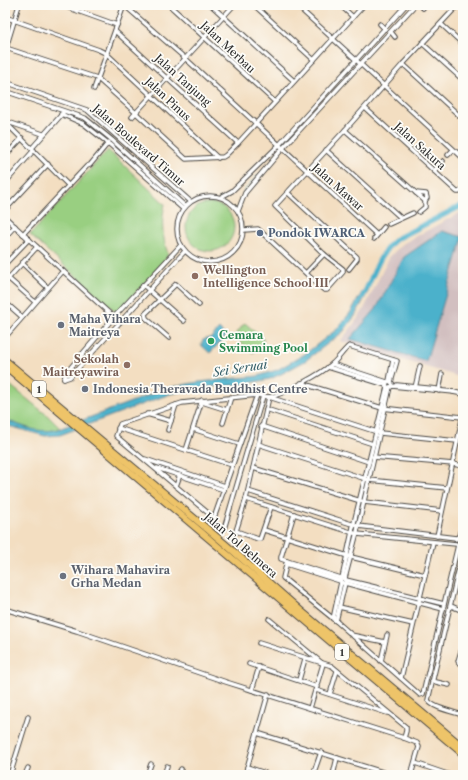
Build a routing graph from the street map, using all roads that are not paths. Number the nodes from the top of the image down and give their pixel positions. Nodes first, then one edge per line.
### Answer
1 (19, 5) edge
2 (61, 5) edge
3 (124, 5) edge
4 (169, 5) edge
5 (212, 5) edge
6 (234, 5) edge
7 (254, 5) edge
8 (296, 5) edge
9 (340, 5) edge
10 (364, 5) edge
11 (406, 5) edge
12 (416, 5) edge
13 (458, 5) edge
14 (224, 16) junction
15 (5, 17) edge
16 (353, 17) junction
17 (14, 20) junction
18 (117, 24) junction
19 (380, 24) dead end
20 (441, 24) junction
21 (385, 29) junction
22 (115, 31) junction
23 (391, 32) junction
24 (7, 37) edge
25 (395, 37) dead end
26 (205, 38) junction
27 (334, 38) junction
28 (422, 43) junction
29 (463, 44) edge
30 (5, 49) edge
31 (107, 54) junction
32 (186, 59) junction
33 (314, 60) junction
34 (355, 60) junction
35 (403, 64) junction
36 (361, 65) junction
37 (97, 78) junction
38 (167, 78) junction
39 (463, 80) edge
40 (294, 81) junction
41 (5, 82) edge
42 (384, 86) junction
43 (322, 88) dead end
44 (94, 89) dead end
45 (339, 89) junction
46 (5, 91) edge
47 (326, 92) junction
48 (343, 92) dead end
49 (151, 96) junction
50 (275, 102) junction
51 (365, 108) junction
52 (65, 111) junction
53 (136, 113) junction
54 (61, 114) junction
55 (299, 115) dead end
56 (132, 117) dead end
57 (312, 117) junction
58 (303, 119) junction
59 (463, 119) edge
60 (5, 121) edge
61 (316, 121) dead end
62 (9, 124) junction
63 (256, 124) junction
64 (5, 128) edge
65 (346, 130) junction
66 (43, 134) junction
67 (115, 136) junction
68 (22, 138) junction
69 (112, 140) junction
70 (108, 143) junction
71 (238, 143) junction
72 (279, 145) junction
73 (283, 148) junction
74 (33, 149) junction
75 (326, 150) junction
76 (454, 150) junction
77 (5, 156) edge
78 (448, 156) dead end
79 (218, 158) junction
80 (463, 158) edge
81 (443, 161) dead end
82 (48, 164) junction
83 (307, 171) junction
84 (434, 171) junction
85 (5, 183) edge
86 (69, 186) junction
87 (463, 189) edge
88 (180, 192) junction
89 (287, 192) junction
90 (221, 197) junction
91 (173, 198) junction
92 (190, 201) junction
93 (184, 208) junction
94 (5, 210) edge
95 (238, 211) junction
96 (419, 212) dead end
97 (413, 213) dead end
98 (5, 217) edge
99 (401, 218) junction
100 (389, 224) dead end
101 (15, 226) junction
102 (384, 227) dead end
103 (244, 230) junction
104 (23, 234) junction
105 (5, 237) edge
106 (29, 239) junction
107 (181, 244) junction
108 (37, 247) junction
109 (185, 251) junction
110 (324, 254) junction
111 (22, 263) junction
112 (5, 264) edge
113 (349, 268) dead end
114 (63, 271) junction
115 (306, 273) junction
116 (8, 278) junction
117 (5, 282) edge
118 (143, 285) junction
119 (48, 288) junction
120 (149, 289) junction
121 (160, 299) junction
122 (5, 302) edge
123 (36, 302) junction
124 (199, 305) dead end
125 (22, 317) junction
126 (114, 317) junction
127 (184, 321) dead end
128 (119, 322) junction
129 (8, 334) edge
130 (169, 338) dead end
131 (89, 347) junction
132 (94, 350) junction
133 (5, 360) edge
134 (332, 364) junction
135 (5, 366) edge
136 (420, 366) dead end
137 (327, 367) junction
138 (442, 374) dead end
139 (301, 383) junction
140 (389, 384) junction
141 (415, 388) junction
142 (439, 390) junction
143 (463, 394) edge
144 (257, 395) junction
145 (263, 396) junction
146 (231, 397) junction
147 (269, 397) junction
148 (202, 401) junction
149 (176, 404) junction
150 (266, 409) junction
151 (383, 409) junction
152 (227, 410) junction
153 (148, 414) junction
154 (463, 416) edge
155 (72, 419) junction
156 (171, 421) junction
157 (223, 423) dead end
158 (261, 426) junction
159 (118, 428) junction
160 (193, 429) junction
161 (85, 430) junction
162 (168, 430) dead end
163 (378, 432) junction
164 (458, 441) junction
165 (239, 444) junction
166 (258, 444) junction
167 (373, 444) junction
168 (186, 450) junction
169 (372, 457) junction
170 (143, 458) junction
171 (369, 462) junction
172 (453, 464) junction
173 (232, 465) junction
174 (463, 466) edge
175 (155, 467) junction
176 (253, 468) junction
177 (180, 475) junction
178 (367, 479) junction
179 (176, 486) junction
180 (225, 488) junction
181 (447, 488) junction
182 (248, 491) junction
183 (246, 499) junction
184 (359, 501) junction
185 (364, 502) junction
186 (271, 507) junction
187 (442, 511) junction
188 (294, 514) junction
189 (463, 522) edge
190 (224, 529) dead end
191 (352, 529) junction
192 (264, 530) junction
193 (358, 530) junction
194 (287, 536) junction
195 (436, 536) junction
196 (460, 537) edge
197 (433, 542) junction
198 (457, 544) junction
199 (463, 545) edge
200 (463, 551) edge
201 (349, 556) junction
202 (286, 563) junction
203 (425, 575) junction
204 (343, 580) junction
205 (419, 601) junction
206 (444, 604) junction
207 (451, 606) junction
208 (339, 607) junction
209 (5, 609) edge
210 (443, 609) junction
211 (463, 611) edge
212 (269, 619) dead end
213 (334, 620) junction
214 (413, 624) junction
215 (350, 634) junction
216 (387, 635) dead end
217 (385, 642) junction
218 (259, 643) dead end
219 (463, 645) edge
220 (305, 659) junction
221 (381, 661) junction
222 (249, 664) dead end
223 (323, 664) junction
224 (463, 664) edge
225 (259, 667) junction
226 (337, 670) junction
227 (401, 678) junction
228 (299, 680) junction
229 (432, 681) junction
230 (449, 685) dead end
231 (317, 688) junction
232 (252, 690) junction
233 (268, 694) junction
234 (330, 694) junction
235 (310, 708) junction
236 (390, 714) junction
237 (463, 715) edge
238 (28, 717) dead end
239 (257, 733) junction
240 (404, 738) junction
241 (463, 748) edge
242 (321, 752) junction
243 (463, 754) edge
244 (337, 758) junction
245 (414, 763) junction
246 (151, 764) dead end
247 (167, 766) dead end
248 (247, 767) junction
249 (28, 768) dead end
250 (181, 769) dead end
251 (10, 775) edge
252 (25, 775) edge
253 (147, 775) edge
254 (164, 775) edge
255 (178, 775) edge
256 (245, 775) edge
257 (271, 775) edge
258 (313, 775) edge
259 (333, 775) edge
260 (392, 775) edge
261 (411, 775) edge
262 (449, 775) edge

1 - 17 street
2 - 18 street
3 - 18 street
3 - 32 street, Jalan Mawar
4 - 26 street, Jalan Merbau
5 - 14 street
6 - 14 street
7 - 33 street
8 - 27 street
9 - 16 street
10 - 16 street
11 - 21 street
12 - 23 street
13 - 20 street
14 - 26 street
14 - 40 street
15 - 17 street
16 - 27 street
17 - 24 street
17 - 31 street
18 - 22 street
19 - 21 street
20 - 28 street
20 - 29 street
21 - 34 street
22 - 31 street
22 - 38 street, Jalan Tanjung
23 - 25 street
23 - 36 street
24 - 30 street
26 - 32 street
26 - 50 street, Jalan Merbau
27 - 33 street
27 - 34 street
28 - 35 street
28 - 39 street
30 - 37 street
31 - 37 street
31 - 49 street, Jalan Pinus
32 - 38 street
32 - 63 street, Jalan Mawar
33 - 40 street
34 - 36 street
34 - 47 street
35 - 42 street
35 - 59 street
36 - 42 street
36 - 45 street
37 - 44 street
37 - 53 street
38 - 49 street
38 - 71 street, Jalan Tanjung
40 - 50 street
41 - 67 street, Jalan Boulevard Timur
42 - 51 street
42 - 76 street
43 - 47 street
45 - 48 street
45 - 57 street
46 - 52 street, Jalan Boulevard Timur
47 - 58 street
49 - 53 street
49 - 79 street, Jalan Pinus
50 - 63 street
51 - 65 street
51 - 84 street, Jalan Sakura
52 - 54 street
52 - 69 street, Jalan Boulevard Timur
53 - 56 street
53 - 79 street
54 - 66 street
54 - 70 street, Jalan Boulevard Timur
55 - 58 street
57 - 61 street
57 - 73 street
58 - 72 street
60 - 62 street
62 - 64 street
62 - 66 street
62 - 68 street
63 - 71 street
63 - 72 street, Jalan Mawar
65 - 75 street
65 - 96 street
66 - 74 street
67 - 69 street
67 - 88 street, Jalan Boulevard Timur
68 - 74 street
68 - 77 street
69 - 70 street
69 - 91 street, Jalan Boulevard Timur
70 - 86 street
70 - 91 street, Jalan Boulevard Timur
71 - 79 street
72 - 73 street, Jalan Mawar
72 - 90 street
73 - 83 street, Jalan Mawar
73 - 95 street
74 - 82 street
74 - 85 street
75 - 83 street
75 - 99 street
76 - 78 street
76 - 80 street
81 - 84 street
82 - 86 street
82 - 94 street
83 - 89 street
83 - 102 street, Jalan Mawar
84 - 87 street, Jalan Sakura
86 - 104 street
88 - 91 street
88 - 92 street, Jalan Boulevard Timur
89 - 110 street
89 - 113 street
90 - 92 street
90 - 95 street
91 - 93 street, Jalan Boulevard Timur
92 - 93 street
93 - 107 street
95 - 103 street
97 - 99 street
98 - 101 street
99 - 100 street
101 - 104 street
101 - 105 street
103 - 109 street
103 - 115 street
104 - 106 street
106 - 108 street
106 - 112 street
107 - 109 street
107 - 118 street
108 - 111 street
108 - 114 street
109 - 120 street
110 - 115 street
110 - 115 street
111 - 116 street
111 - 119 street
114 - 119 street
114 - 126 street
116 - 117 street
116 - 123 street
118 - 120 street
118 - 126 street
119 - 123 street
120 - 121 street
120 - 128 street
121 - 124 street
121 - 127 street
121 - 130 street
122 - 125 street
123 - 125 street
125 - 129 street
126 - 128 street
126 - 131 street
128 - 132 street
131 - 132 street
131 - 132 street
133 - 155 highway, Jalan Tol Belmera / 1
134 - 137 street
134 - 140 street
134 - 140 street
135 - 155 highway, Jalan Tol Belmera / 1
136 - 141 street
137 - 139 street
137 - 140 street
138 - 142 street
139 - 147 street
139 - 151 street
140 - 141 street
140 - 151 street
141 - 142 street
142 - 143 street
144 - 145 street
144 - 146 street
144 - 165 street
145 - 147 street
145 - 190 street
146 - 148 street
146 - 152 street
147 - 150 street
147 - 163 street
148 - 149 street
148 - 152 street
148 - 160 street
149 - 153 street
149 - 156 street
150 - 158 street
150 - 167 street
151 - 154 street
151 - 163 street
152 - 157 street
153 - 156 street
153 - 159 street
154 - 164 street
155 - 161 highway, Jalan Tol Belmera / 1
156 - 162 street
158 - 166 street
158 - 171 street
159 - 168 street
159 - 170 street
160 - 165 street
160 - 168 street
161 - 241 highway, Jalan Tol Belmera / 1
161 - 243 highway, Jalan Tol Belmera / 1
163 - 164 street
163 - 167 street
163 - 169 street
164 - 172 street
165 - 173 street
166 - 176 street
166 - 178 street
167 - 169 street
168 - 173 street
169 - 171 street
169 - 172 street
169 - 178 street
170 - 175 street
170 - 180 street
171 - 178 street
172 - 174 street
172 - 181 street
173 - 180 street
175 - 177 street
175 - 179 street
176 - 182 street
176 - 184 street
177 - 179 street
177 - 180 street
178 - 181 street
178 - 184 street
178 - 185 street
179 - 180 street
181 - 187 street
182 - 183 street
182 - 191 street
183 - 186 street
183 - 192 street
184 - 185 street
184 - 191 street
185 - 187 street
185 - 193 street
186 - 188 street
186 - 192 street
187 - 195 street
188 - 191 street
188 - 194 street
189 - 196 street
191 - 193 street
191 - 193 street
191 - 201 street
192 - 194 street
193 - 195 street
193 - 197 street
193 - 201 street
194 - 201 street
194 - 202 street
195 - 196 street
196 - 198 street
197 - 198 street
197 - 203 street
198 - 199 street
198 - 206 street
200 - 207 street
201 - 203 street
201 - 204 street
202 - 204 street
202 - 213 street
203 - 205 street
204 - 205 street
204 - 208 street
204 - 213 street
205 - 206 street
205 - 210 street
205 - 214 street
206 - 210 street
207 - 211 street
207 - 229 street
208 - 213 street
208 - 214 street
209 - 232 street
210 - 227 street
212 - 223 street
213 - 215 street
214 - 227 street
215 - 217 street
215 - 221 street
216 - 217 street
217 - 221 street
218 - 220 street
219 - 224 street
220 - 223 street
220 - 228 street
221 - 227 street
222 - 225 street
223 - 226 street
223 - 231 street
225 - 228 street
225 - 232 street
226 - 234 street
226 - 236 street
228 - 231 street
229 - 230 street
229 - 237 street
231 - 234 street
231 - 235 street
232 - 233 street
233 - 235 street
233 - 239 street
234 - 236 street
235 - 240 street
236 - 240 street
238 - 251 street
239 - 242 street
239 - 248 street
240 - 245 street
242 - 244 street
242 - 258 street
244 - 259 street
244 - 260 street
245 - 261 street
245 - 262 street
246 - 253 street
247 - 254 street
248 - 256 street
248 - 257 street
249 - 252 street
250 - 255 street

